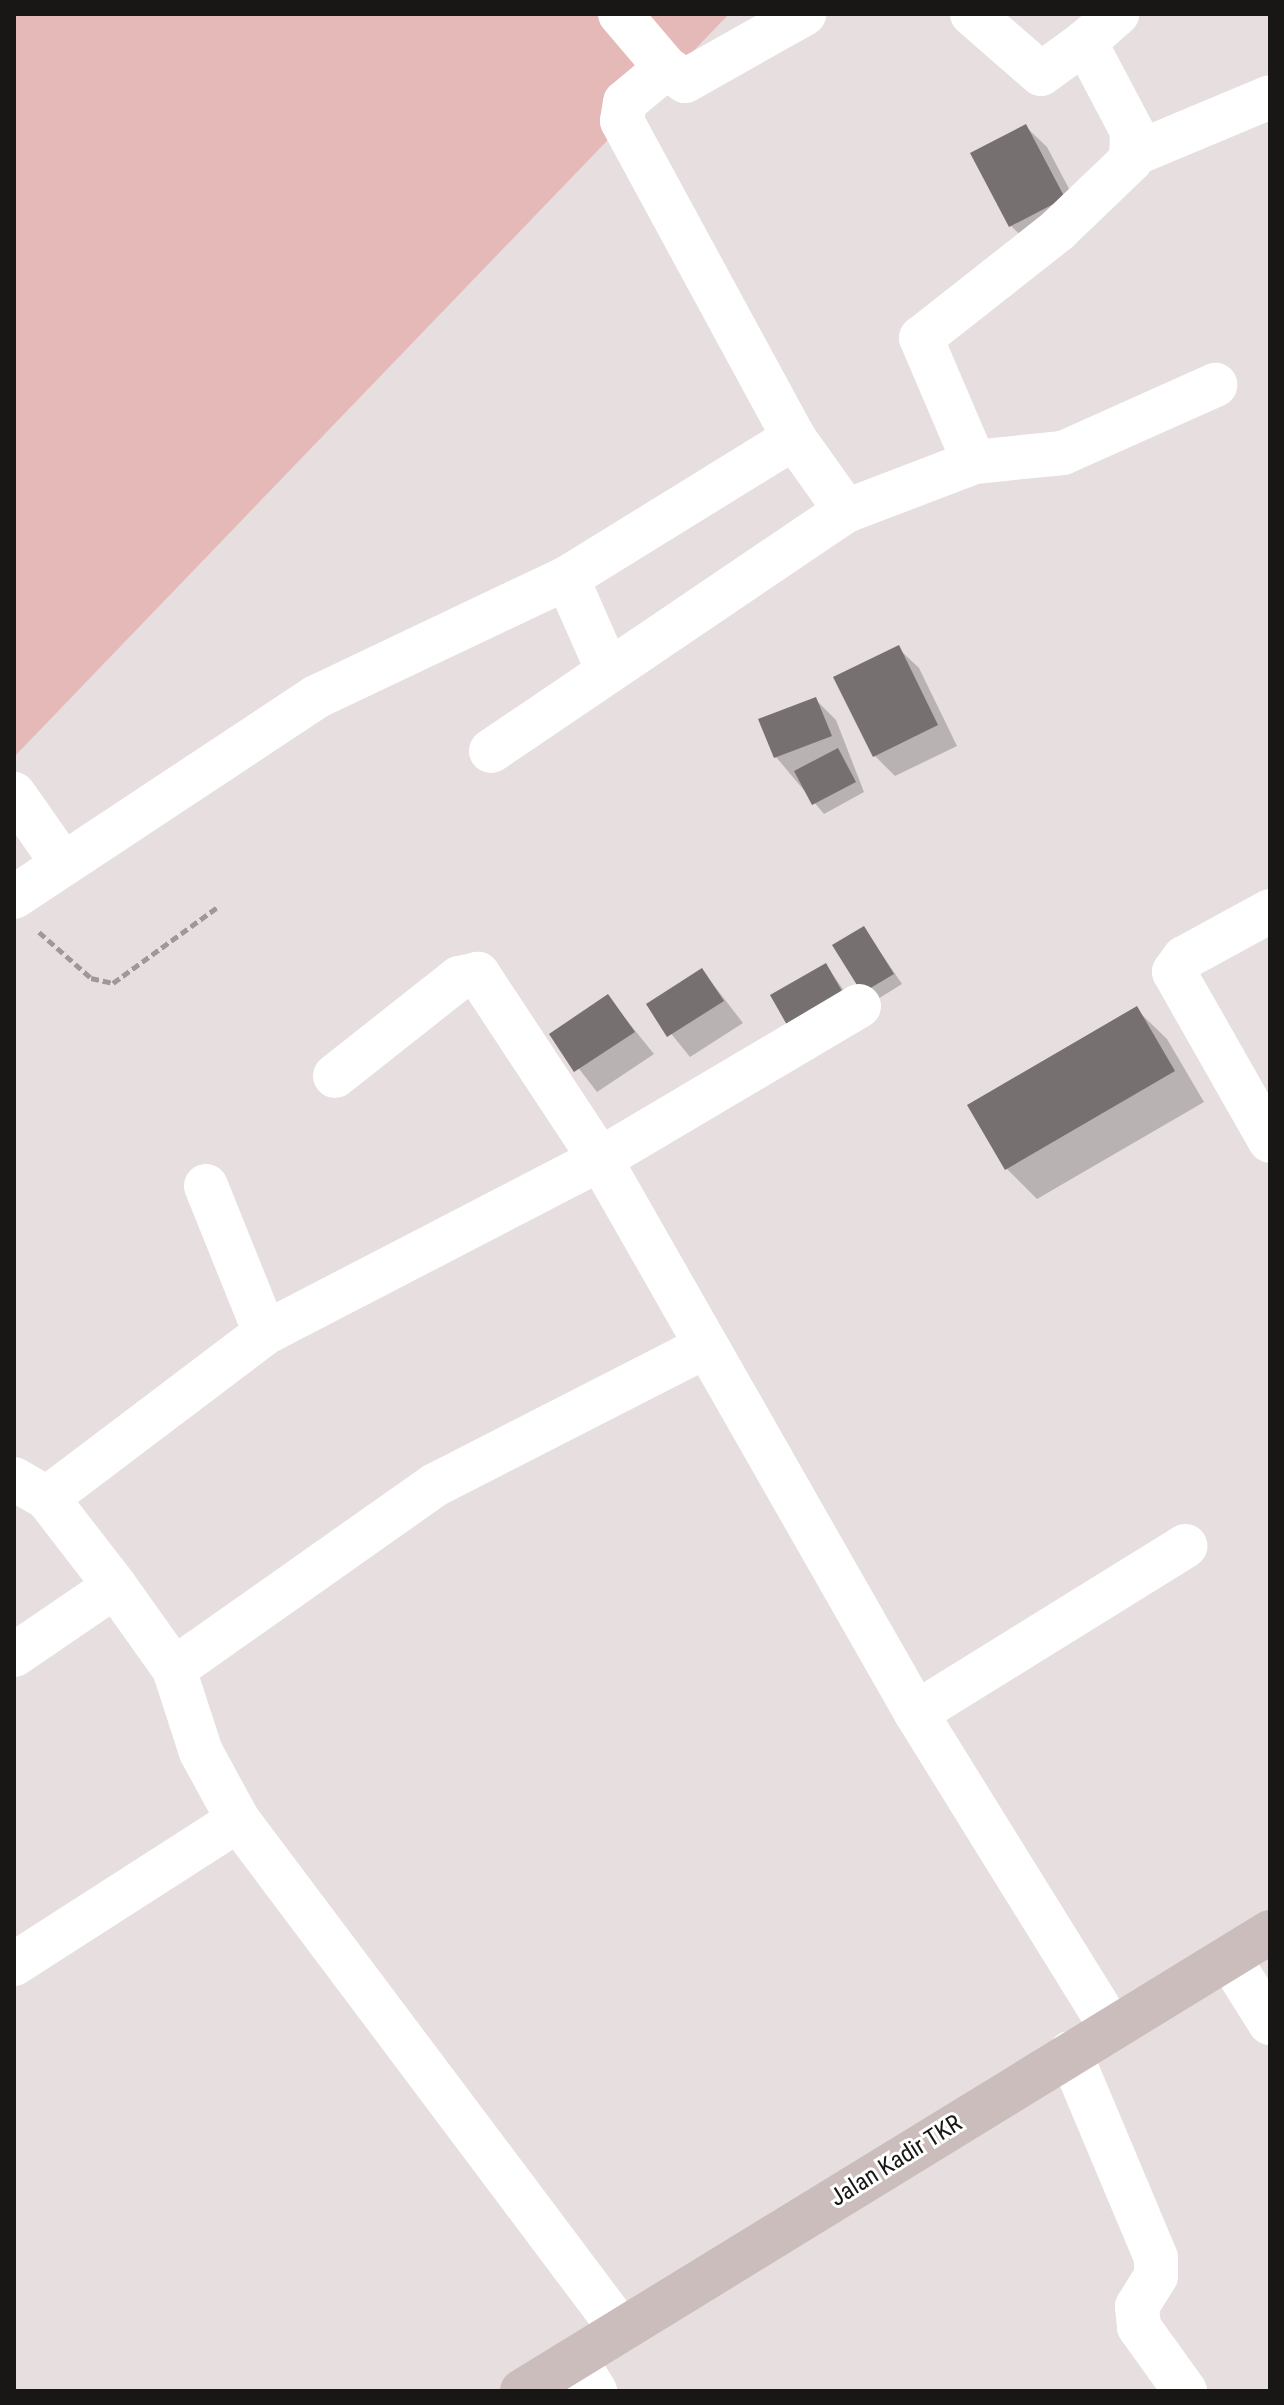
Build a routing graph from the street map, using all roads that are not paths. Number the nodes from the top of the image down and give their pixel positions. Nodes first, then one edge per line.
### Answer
1 (620, 14) edge
2 (804, 14) edge
3 (972, 14) edge
4 (1101, 28) edge
5 (666, 68) junction
6 (1270, 97) edge
7 (1134, 154) junction
8 (1215, 385) dead end
9 (794, 438) junction
10 (974, 462) junction
11 (846, 511) junction
12 (567, 578) junction
13 (608, 671) junction
14 (491, 751) dead end
15 (14, 794) edge
16 (63, 864) junction
17 (20, 908) edge
18 (1270, 911) edge
19 (859, 1006) dead end
20 (335, 1076) dead end
21 (1270, 1141) edge
22 (600, 1159) junction
23 (206, 1186) dead end
24 (265, 1333) junction
25 (705, 1347) junction
26 (30, 1488) edge
27 (1185, 1546) dead end
28 (115, 1586) junction
29 (14, 1655) edge
30 (174, 1669) junction
31 (916, 1713) junction
32 (238, 1820) junction
33 (1270, 1932) edge
34 (1229, 1958) junction
35 (14, 1964) edge
36 (1270, 2023) edge
37 (1111, 2028) junction
38 (1070, 2053) junction
39 (621, 2330) junction
40 (585, 2375) edge
41 (522, 2391) edge
42 (1185, 2391) edge

1 - 5 street
2 - 5 street
3 - 4 street
4 - 7 street
5 - 9 street
6 - 7 street
7 - 10 street
8 - 10 street
9 - 11 street
9 - 12 street
10 - 11 street
11 - 13 street
12 - 13 street
12 - 16 street
13 - 14 street
15 - 16 street
16 - 17 street
18 - 21 street
19 - 22 street
20 - 22 street
22 - 24 street
22 - 25 street
23 - 24 street
24 - 26 street
25 - 30 street
25 - 31 street
26 - 28 street
27 - 31 street
28 - 29 street
28 - 30 street
30 - 32 street
31 - 37 street
32 - 35 street
32 - 39 street
33 - 34 street, Jalan Kadir TKR
34 - 36 street
34 - 37 street, Jalan Kadir TKR
37 - 38 street, Jalan Kadir TKR
38 - 39 street, Jalan Kadir TKR
38 - 42 street
39 - 40 street, Jalan Kadir TKR
40 - 41 street, Jalan Kadir TKR

